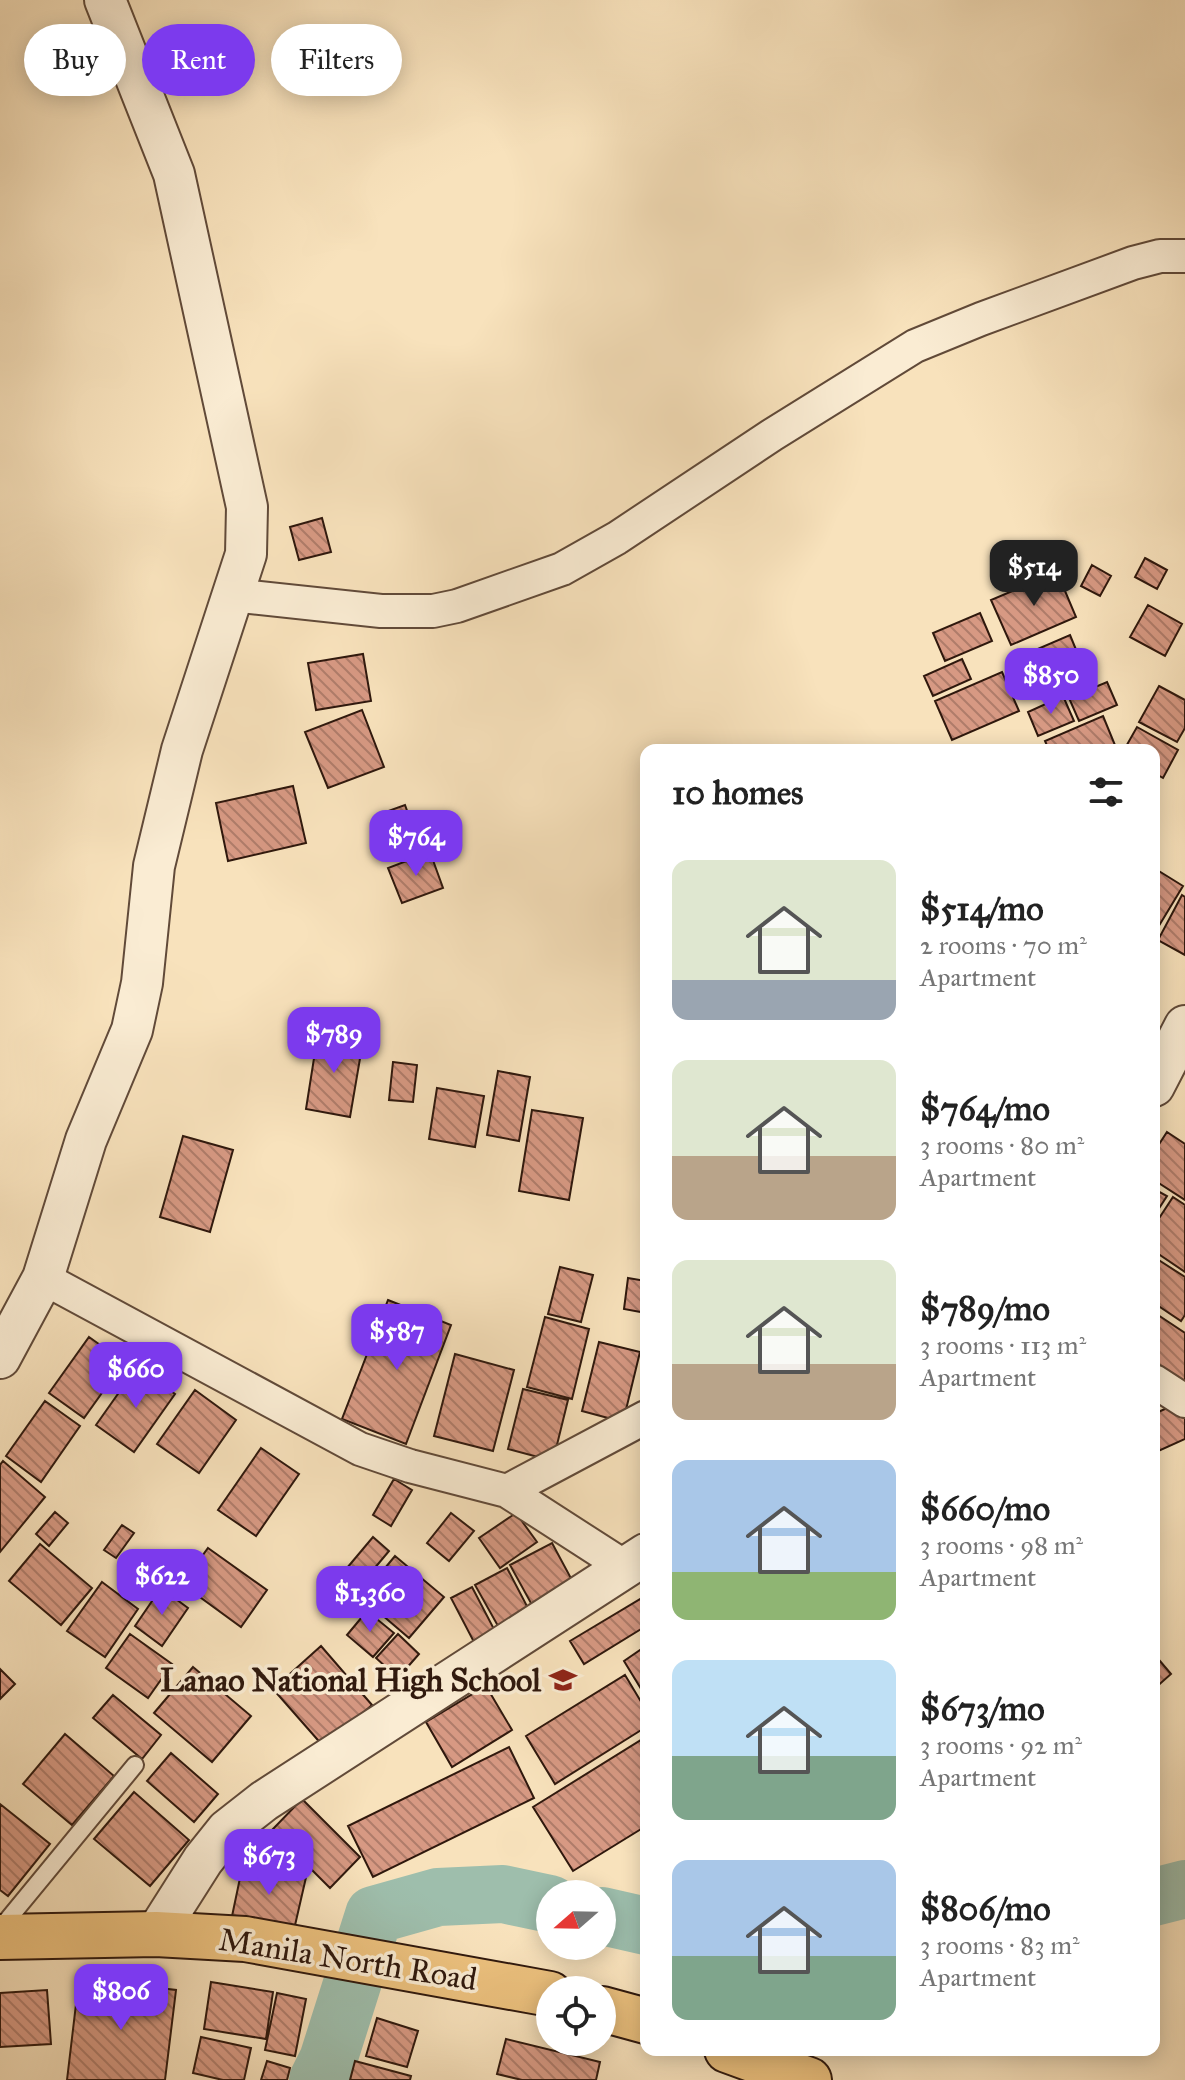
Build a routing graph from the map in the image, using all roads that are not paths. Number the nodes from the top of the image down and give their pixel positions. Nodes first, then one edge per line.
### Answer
1 (105, 0) edge
2 (1185, 256) edge
3 (232, 595) junction
4 (1185, 1026) edge
5 (1160, 1074) edge
6 (43, 1278) junction
7 (0, 1358) edge
8 (1160, 1385) edge
9 (1185, 1401) edge
10 (640, 1420) edge
11 (507, 1491) junction
12 (635, 1560) edge
13 (135, 1765) dead end
14 (0, 1929) edge
15 (156, 1934) junction
16 (0, 1937) edge
17 (536, 1991) edge
18 (616, 2013) edge
19 (640, 2019) edge
20 (743, 2056) edge
21 (809, 2080) edge

1 - 3 street
2 - 3 street
3 - 6 street
4 - 5 street
6 - 7 street
6 - 11 street
8 - 9 street
10 - 11 street
11 - 12 street
12 - 15 street
13 - 14 lane
15 - 16 highway, Manila North Road
15 - 17 highway, Manila North Road
18 - 19 highway
20 - 21 highway

